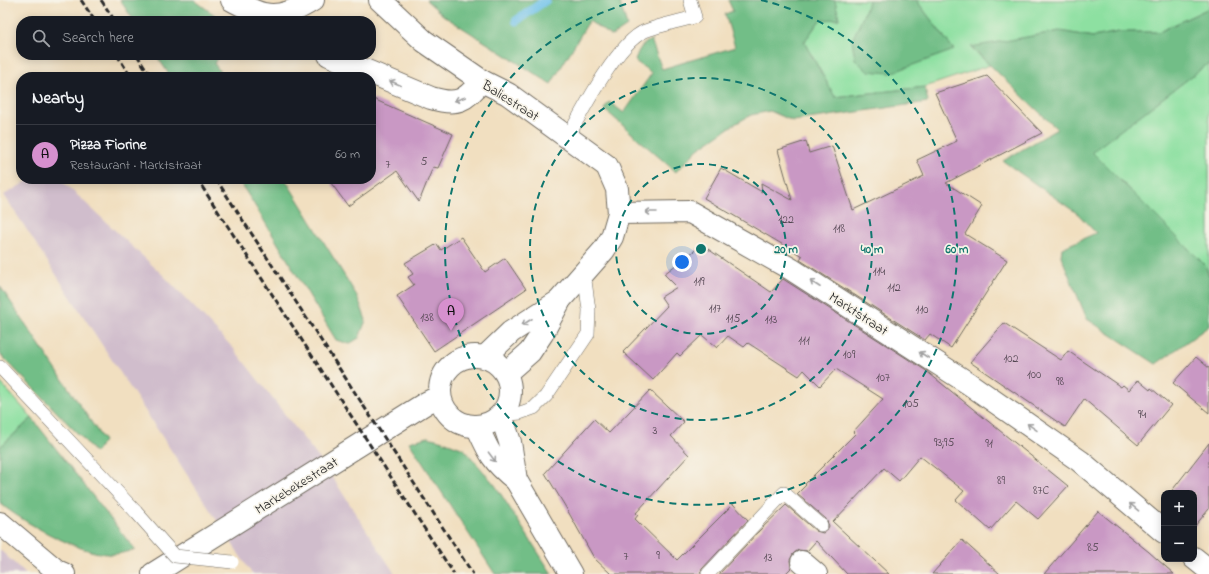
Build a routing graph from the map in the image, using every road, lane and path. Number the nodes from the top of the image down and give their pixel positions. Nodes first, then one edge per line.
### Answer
1 (232, 0) edge
2 (380, 0) edge
3 (690, 0) edge
4 (313, 7) edge
5 (341, 60) edge
6 (369, 72) edge
7 (376, 75) edge
8 (482, 81) junction
9 (568, 137) junction
10 (619, 213) junction
11 (584, 273) junction
12 (559, 301) junction
13 (486, 356) junction
14 (0, 367) edge
15 (506, 373) junction
16 (440, 396) junction
17 (501, 415) junction
18 (477, 426) junction
19 (516, 480) junction
20 (0, 523) edge
21 (820, 526) dead end
22 (1161, 529) edge
23 (1197, 560) edge
24 (232, 562) dead end
25 (1209, 570) edge
26 (64, 574) edge
27 (153, 574) edge
28 (571, 574) edge
29 (708, 574) edge

1 - 4 street
2 - 8 street, Baliestraat
3 - 9 lane
6 -> 5 street
8 -> 7 street
8 - 9 street, Baliestraat
9 - 10 street, Baliestraat
10 - 11 street
22 -> 10 street, Marktstraat
11 - 12 street
11 - 17 lane
12 -> 13 street
12 - 15 street
13 - 15 street
13 - 16 street
14 - 24 lane, bridge
15 - 17 street
16 - 18 street
16 - 27 street, Markebekestraat
17 - 18 street
17 - 19 street
18 -> 19 street
19 - 28 street
20 - 26 street
21 - 29 lane
23 - 25 street

